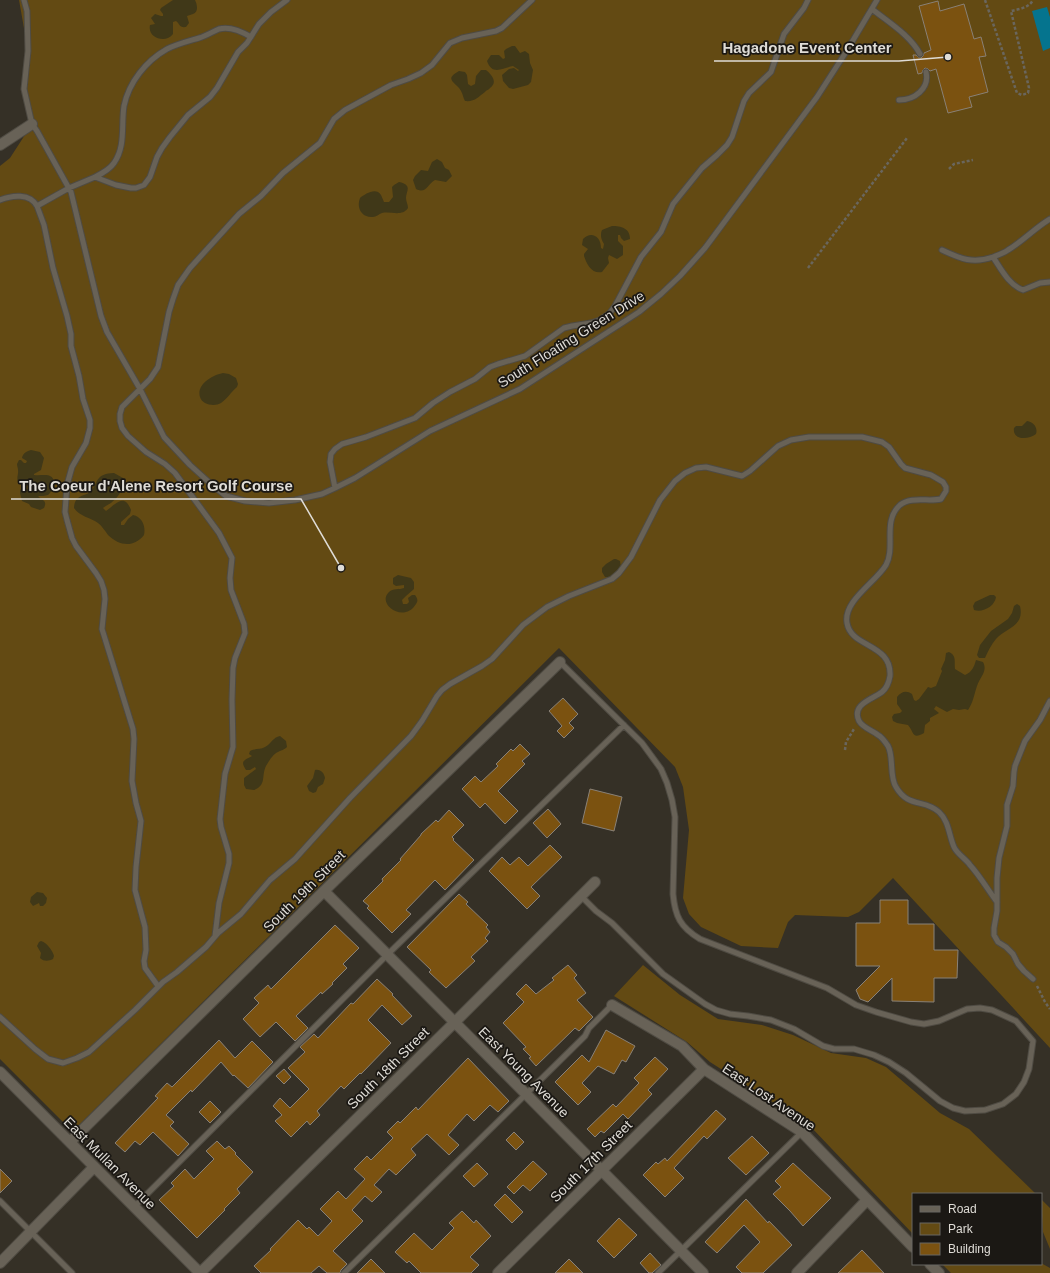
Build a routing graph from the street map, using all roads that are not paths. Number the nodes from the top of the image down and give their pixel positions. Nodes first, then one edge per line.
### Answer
1 (24, 0) edge
2 (287, 0) edge
3 (532, 0) edge
4 (808, 0) edge
5 (877, 0) edge
6 (872, 9) junction
7 (251, 37) junction
8 (920, 54) dead end
9 (926, 72) dead end
10 (899, 100) dead end
11 (32, 124) junction
12 (0, 144) edge
13 (94, 177) junction
14 (69, 188) junction
15 (0, 200) edge
16 (37, 206) junction
17 (1050, 219) edge
18 (942, 250) dead end
19 (993, 257) junction
20 (1050, 282) edge
21 (140, 390) junction
22 (335, 488) junction
23 (560, 662) joint
24 (1050, 701) edge
25 (624, 725) junction
26 (595, 882) dead end
27 (324, 891) junction
28 (580, 896) junction
29 (997, 902) junction
30 (214, 936) junction
31 (386, 955) junction
32 (1033, 979) road end
33 (158, 986) junction
34 (612, 1005) joint
35 (0, 1017) edge
36 (454, 1022) junction
37 (704, 1069) junction
38 (0, 1072) edge
39 (526, 1094) junction
40 (802, 1132) junction
41 (70, 1142) junction
42 (94, 1167) junction
43 (601, 1170) junction
44 (867, 1200) junction
45 (0, 1201) edge
46 (134, 1207) junction
47 (31, 1232) junction
48 (912, 1246) edge
49 (681, 1250) junction
50 (0, 1263) edge
51 (931, 1265) edge
52 (72, 1273) edge
53 (200, 1273) edge
54 (344, 1273) edge
55 (498, 1273) edge
56 (658, 1273) edge
57 (703, 1273) edge
58 (797, 1273) edge
59 (939, 1273) edge

1 - 11 lane, South Floating Green Drive
2 - 7 lane
3 - 21 lane
4 - 22 lane
5 - 6 lane, South Floating Green Drive
6 - 8 lane
6 - 22 lane, South Floating Green Drive
7 - 13 lane
7 - 13 lane
9 - 10 lane
11 - 12 street
11 - 14 lane, South Floating Green Drive
13 - 14 lane
14 - 16 lane
14 - 21 lane, South Floating Green Drive
15 - 16 lane
16 - 33 lane
17 - 19 lane
18 - 19 lane
19 - 20 lane
21 - 22 lane, South Floating Green Drive
21 - 30 lane
23 - 25 lane
23 - 27 street, South 19th Street
24 - 29 lane
25 - 28 lane
25 - 31 lane
26 - 28 street, South 18th Street
27 - 31 street, East Young Avenue
27 - 41 street, South 19th Street
28 - 36 street, South 18th Street
29 - 30 lane
29 - 32 lane
30 - 33 lane
31 - 36 street, East Young Avenue
31 - 46 lane
33 - 35 lane
34 - 37 street, East Lost Avenue
34 - 39 lane
36 - 39 street, East Young Avenue
36 - 53 street, South 18th Street
37 - 40 street, East Lost Avenue
37 - 43 street, South 17th Street
38 - 41 street, East Mullan Avenue
39 - 43 street, East Young Avenue
39 - 54 lane
40 - 44 street, East Lost Avenue
40 - 49 lane
41 - 42 street, East Mullan Avenue
42 - 46 street, East Mullan Avenue
42 - 47 street
43 - 49 street, East Young Avenue
43 - 55 street, South 17th Street
44 - 48 street, East Lost Avenue
44 - 58 street
45 - 47 lane
46 - 53 street, East Mullan Avenue
47 - 50 street
47 - 52 lane
49 - 56 lane
49 - 57 street, East Young Avenue
51 - 59 street

